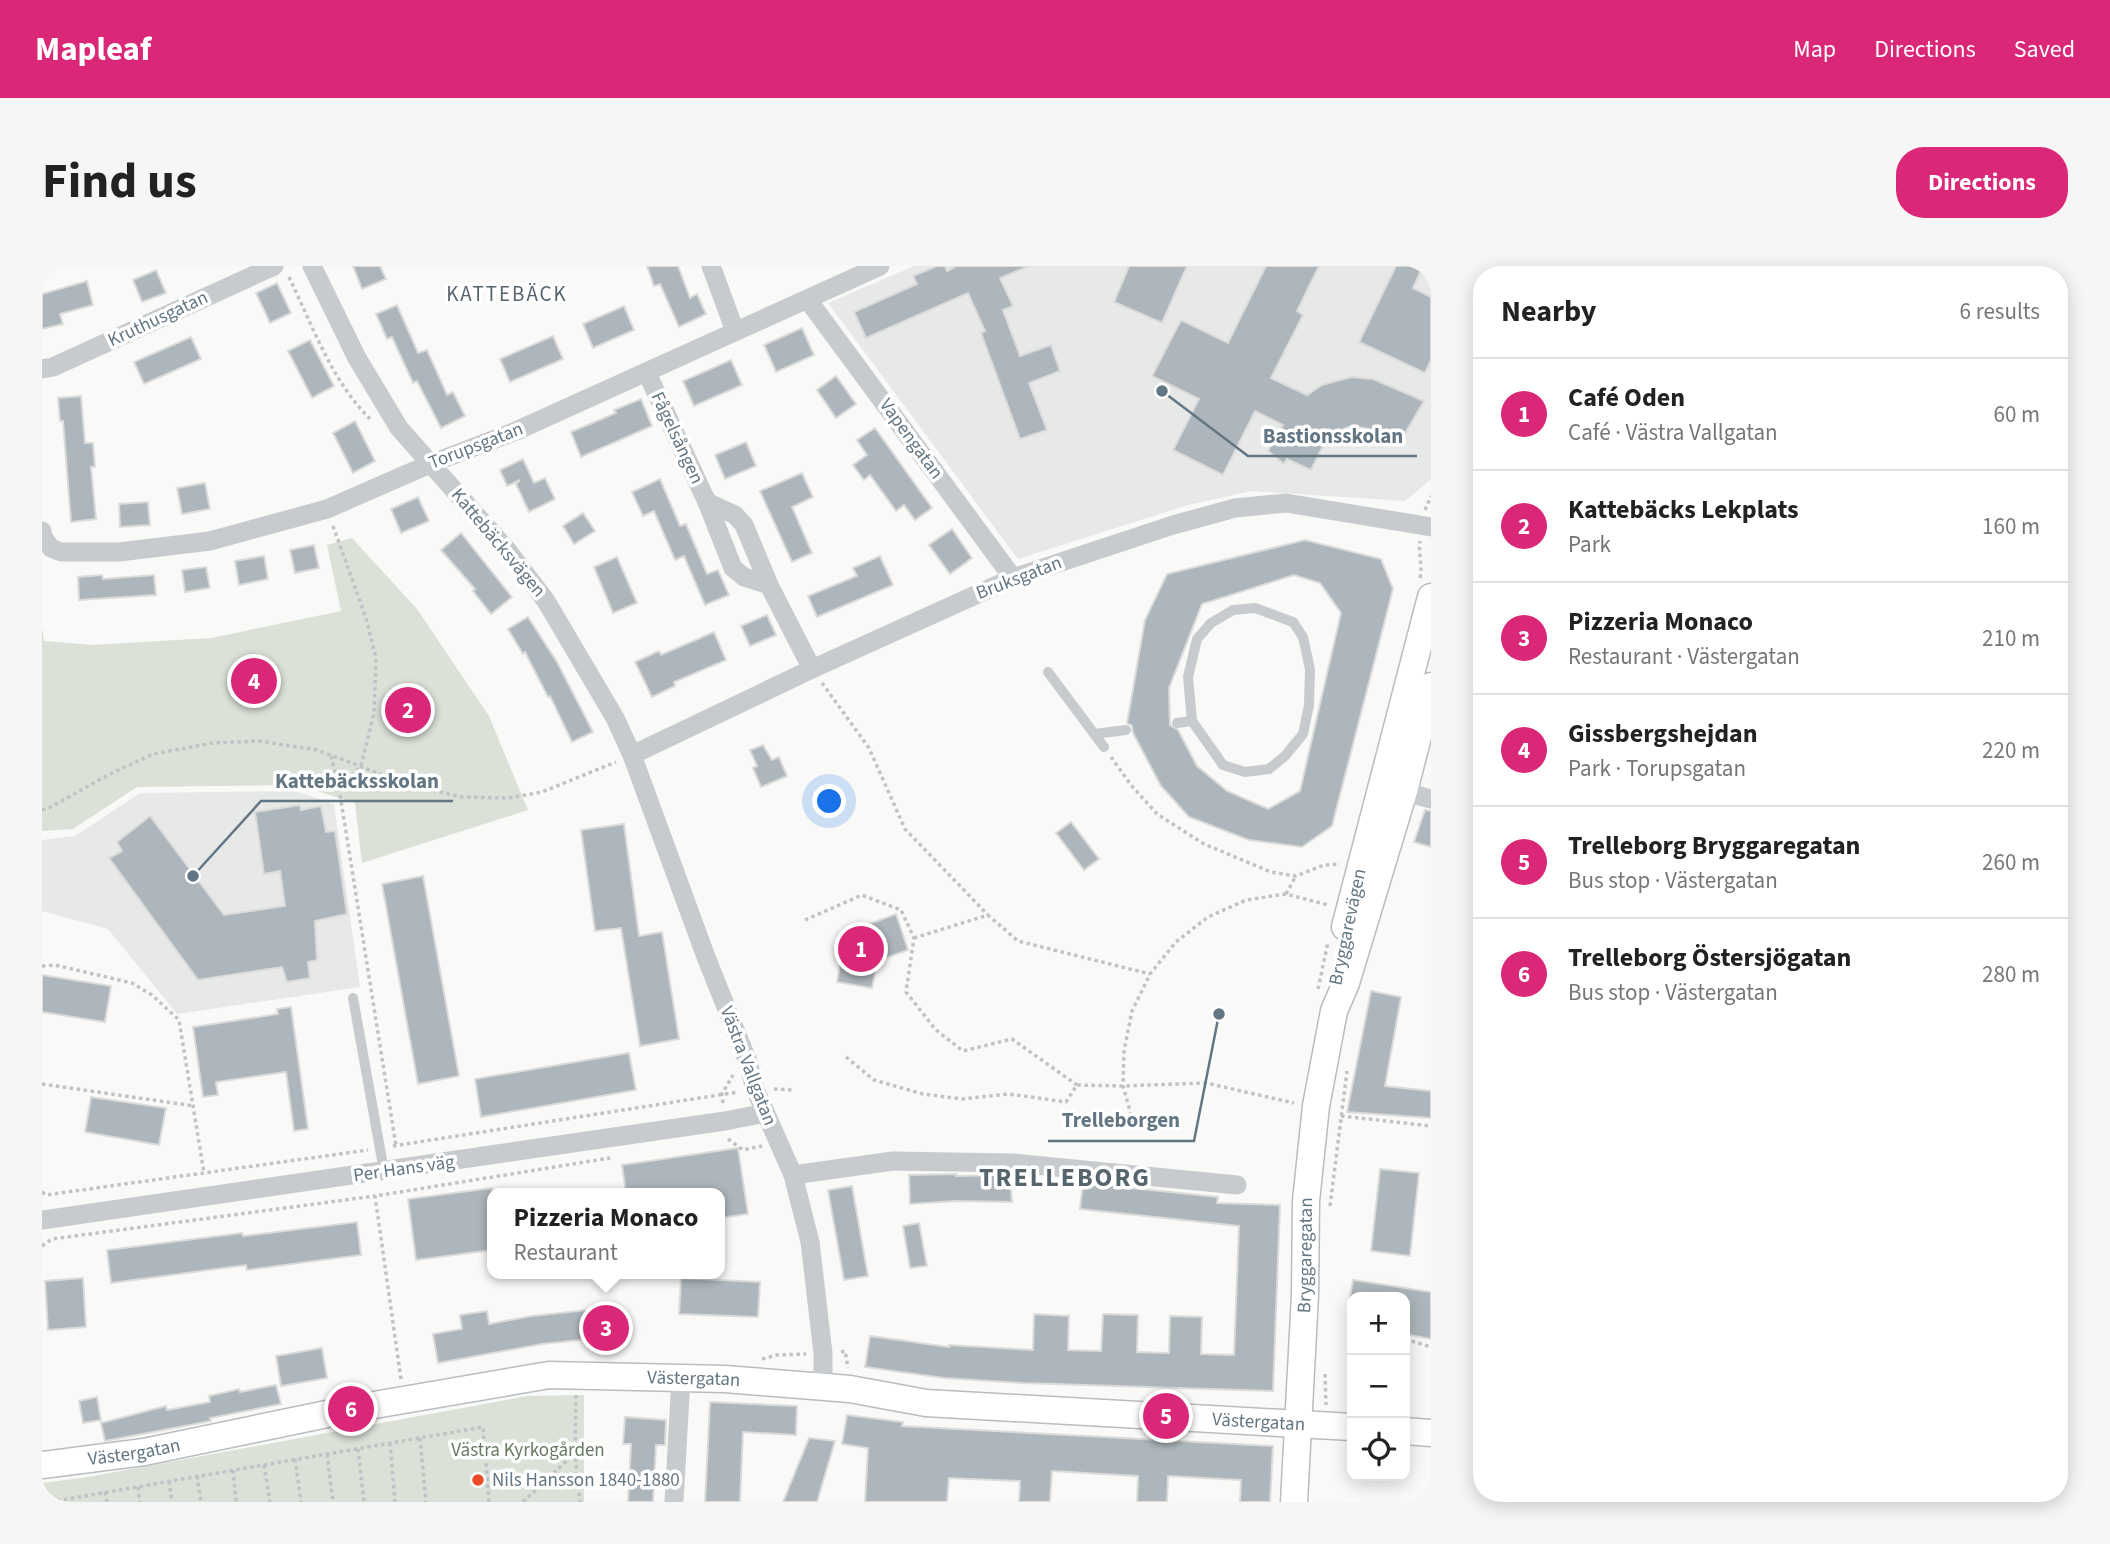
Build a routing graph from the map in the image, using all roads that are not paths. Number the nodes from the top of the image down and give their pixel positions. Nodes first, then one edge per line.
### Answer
1 (274, 266) edge
2 (312, 266) edge
3 (711, 266) edge
4 (880, 266) edge
5 (808, 300) junction
6 (735, 331) junction
7 (42, 369) edge
8 (647, 373) junction
9 (429, 464) junction
10 (1431, 527) edge
11 (46, 540) edge
12 (1013, 578) junction
13 (1431, 597) edge
14 (812, 669) junction
15 (1048, 672) dead end
16 (1431, 687) edge
17 (1192, 721) junction
18 (1177, 723) dead end
19 (1126, 730) dead end
20 (1094, 734) junction
21 (1104, 747) road end
22 (632, 755) junction
23 (1393, 788) junction
24 (1431, 799) edge
25 (354, 998) dead end
26 (1325, 1005) joint
27 (765, 1113) junction
28 (384, 1172) junction
29 (793, 1175) junction
30 (1237, 1185) dead end
31 (42, 1220) edge
32 (681, 1378) junction
33 (823, 1386) junction
34 (1298, 1425) junction
35 (1340, 1426) edge
36 (1410, 1431) edge
37 (1431, 1433) edge
38 (42, 1465) edge
39 (674, 1502) edge
40 (1294, 1502) edge

1 - 7 street, Kruthusgatan
2 - 9 street, Kattebäcksvägen
3 - 6 street
4 - 5 street, Torupsgatan
5 - 6 street, Torupsgatan
5 - 12 street, Vapengatan
6 - 8 street, Torupsgatan
8 - 9 street, Torupsgatan
8 - 14 street, Fågelsången
9 - 11 street, Torupsgatan
9 - 22 street, Kattebäcksvägen
10 - 12 street, Bruksgatan
12 - 14 street, Bruksgatan
13 - 23 street, Bryggarevägen
14 - 22 street, Bruksgatan
15 - 20 lane
16 - 23 street, Bryggarevägen
17 - 17 lane
17 - 18 lane
19 - 20 lane
20 - 21 lane
22 - 27 street, Västra Vallgatan
23 - 24 street
23 - 26 street, Bryggarevägen
25 - 28 lane
26 - 34 street, Bryggaregatan
27 - 28 street, Per Hans väg
27 - 29 street, Västra Vallgatan
28 - 31 street, Per Hans väg
29 - 30 street
29 - 33 street, Västra Vallgatan
32 - 33 street, Västergatan
32 - 38 street, Västergatan
32 - 39 street
33 - 34 street, Västergatan
34 - 35 street, Västergatan
34 - 40 street, Bryggaregatan
36 - 37 street

